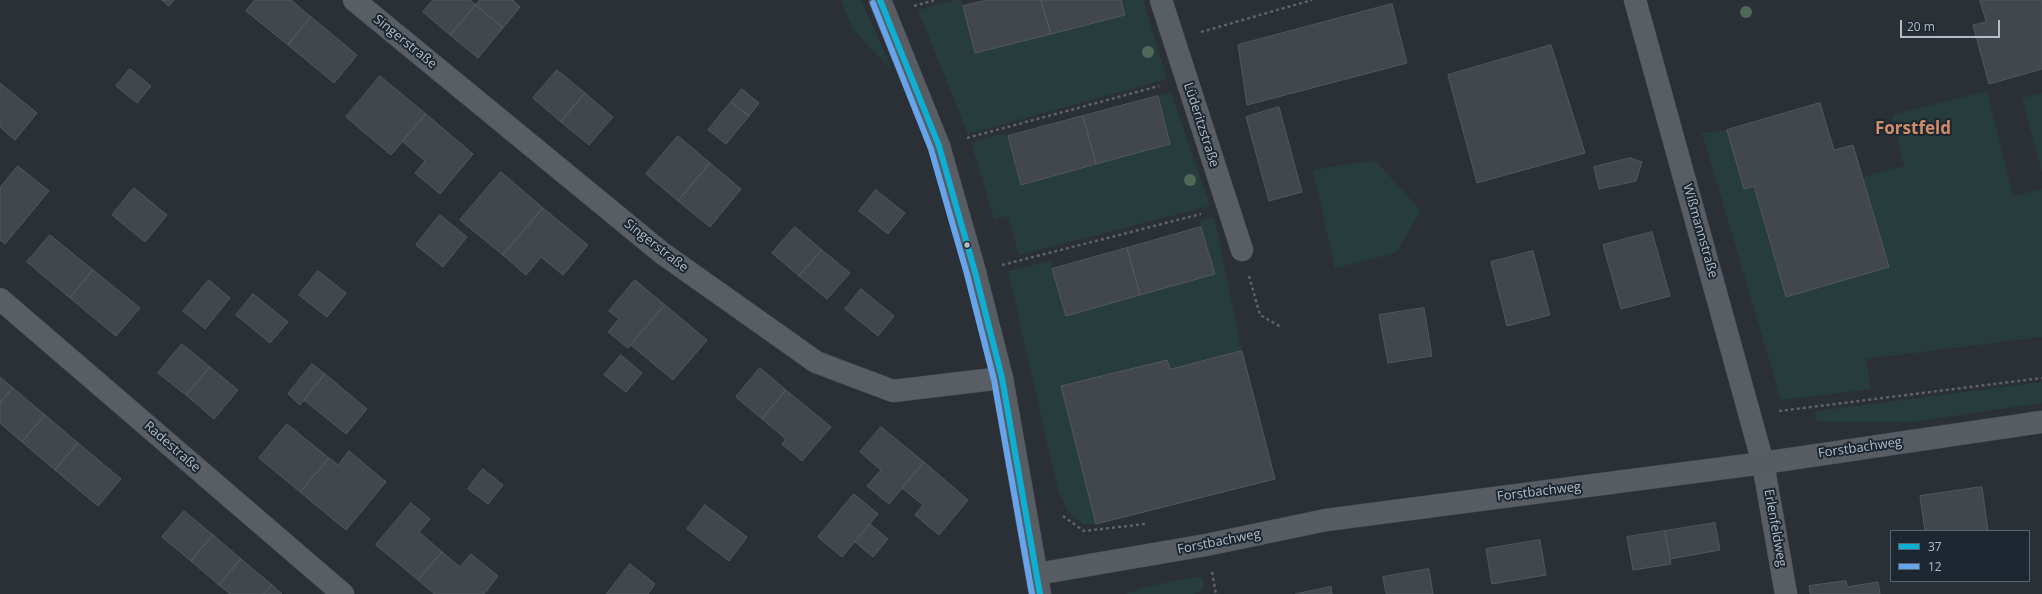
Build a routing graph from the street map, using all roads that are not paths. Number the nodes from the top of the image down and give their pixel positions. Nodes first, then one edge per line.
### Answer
1 (354, 0) edge
2 (880, 0) edge
3 (1161, 0) edge
4 (1635, 0) edge
5 (1242, 250) road end
6 (0, 299) edge
7 (1002, 378) junction
8 (2042, 422) edge
9 (1763, 463) junction
10 (1039, 584) edge
11 (343, 594) edge
12 (1786, 594) edge

1 - 7 street, Singerstraße
2 - 7 street
3 - 5 street, Lüderitzstraße
4 - 9 street, Wißmannstraße
6 - 11 street, Radestraße
7 - 10 street
8 - 9 street, Forstbachweg
9 - 10 street, Forstbachweg
9 - 12 street, Erlenfeldweg

